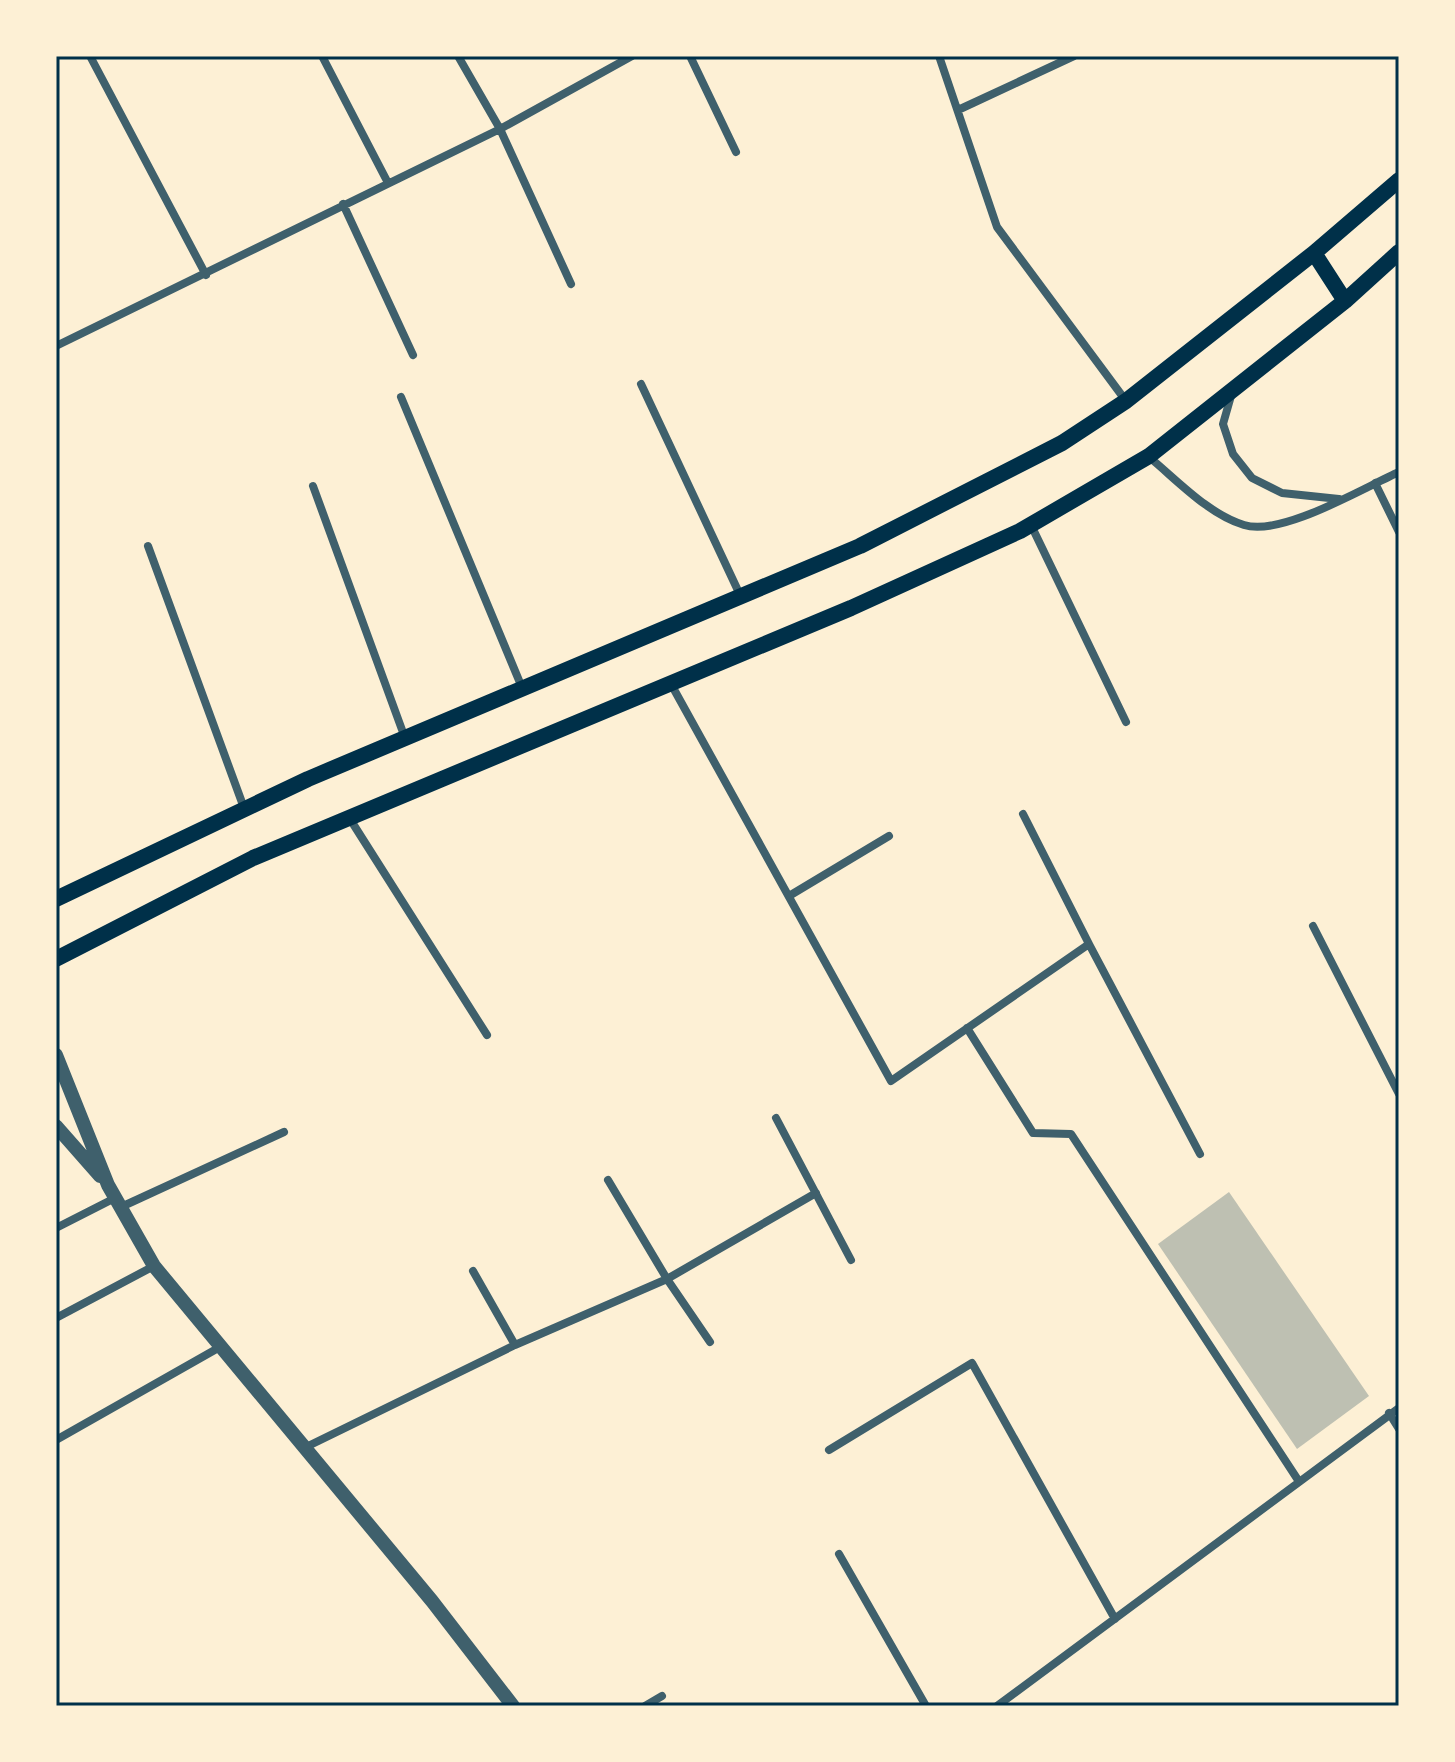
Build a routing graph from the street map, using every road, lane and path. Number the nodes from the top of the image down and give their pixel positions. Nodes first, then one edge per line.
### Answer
1 (90, 56) edge
2 (322, 56) edge
3 (458, 56) edge
4 (632, 56) edge
5 (690, 56) edge
6 (939, 56) edge
7 (1074, 56) edge
8 (958, 110) junction
9 (500, 129) junction
10 (736, 152) dead end
11 (1399, 180) edge
12 (387, 181) junction
13 (343, 204) junction
14 (1399, 252) edge
15 (1314, 253) junction
16 (206, 275) junction
17 (571, 284) dead end
18 (1345, 301) junction
19 (56, 346) edge
20 (413, 355) dead end
21 (641, 384) dead end
22 (1236, 385) junction
23 (401, 397) dead end
24 (1126, 401) junction
25 (1149, 456) junction
26 (1399, 472) edge
27 (1375, 483) junction
28 (313, 486) dead end
29 (1339, 499) junction
30 (1031, 525) junction
31 (1399, 532) edge
32 (148, 546) dead end
33 (741, 598) junction
34 (671, 684) junction
35 (524, 690) junction
36 (1126, 722) dead end
37 (405, 739) junction
38 (244, 808) junction
39 (1023, 814) dead end
40 (350, 819) junction
41 (889, 836) dead end
42 (789, 896) junction
43 (56, 899) edge
44 (1313, 926) dead end
45 (1089, 944) junction
46 (56, 959) edge
47 (967, 1028) junction
48 (487, 1035) dead end
49 (56, 1055) edge
50 (1399, 1094) edge
51 (776, 1118) dead end
52 (56, 1126) edge
53 (284, 1132) dead end
54 (1200, 1154) dead end
55 (608, 1180) dead end
56 (816, 1193) junction
57 (115, 1197) junction
58 (56, 1228) edge
59 (851, 1260) dead end
60 (154, 1266) junction
61 (473, 1271) dead end
62 (667, 1279) junction
63 (56, 1318) edge
64 (710, 1342) dead end
65 (515, 1345) junction
66 (220, 1347) junction
67 (1399, 1408) edge
68 (1389, 1413) junction
69 (1399, 1429) edge
70 (56, 1440) edge
71 (304, 1448) junction
72 (829, 1450) dead end
73 (1298, 1480) junction
74 (839, 1554) dead end
75 (1115, 1619) junction
76 (662, 1696) dead end
77 (513, 1706) edge
78 (645, 1706) edge
79 (926, 1706) edge
80 (997, 1706) edge

1 - 16 street
2 - 12 street
3 - 9 street
4 - 9 street
5 - 10 street
6 - 8 street
7 - 8 street
8 - 24 street
9 - 12 street
9 - 17 street
11 - 15 main road
12 - 13 street
13 - 16 street
13 - 20 street
14 - 18 main road
15 - 18 main road
15 - 24 main road
16 - 19 street
18 - 22 main road
21 - 33 street
22 - 25 main road
22 - 29 street
23 - 35 street
24 - 33 main road
25 - 29 street
25 - 30 main road
26 - 27 street
27 - 29 street
27 - 31 street
28 - 37 street
30 - 34 main road
30 - 36 street
32 - 38 street
33 - 35 main road
34 - 40 main road
34 - 42 street
35 - 37 main road
37 - 38 main road
38 - 43 main road
39 - 45 street
40 - 46 main road
40 - 48 street
41 - 42 street
42 - 47 street
44 - 50 street
45 - 47 street
45 - 54 street
47 - 73 street
49 - 57 street
51 - 56 street
52 - 57 street
53 - 57 street
55 - 62 street
56 - 59 street
56 - 62 street
57 - 58 street
57 - 60 street
60 - 63 street
60 - 66 street
61 - 65 street
62 - 64 street
62 - 65 street
65 - 71 street
66 - 70 street
66 - 71 street
67 - 68 street
68 - 69 street
68 - 73 street
71 - 77 street
72 - 75 street
73 - 75 street
74 - 79 street
75 - 80 street
76 - 78 street

